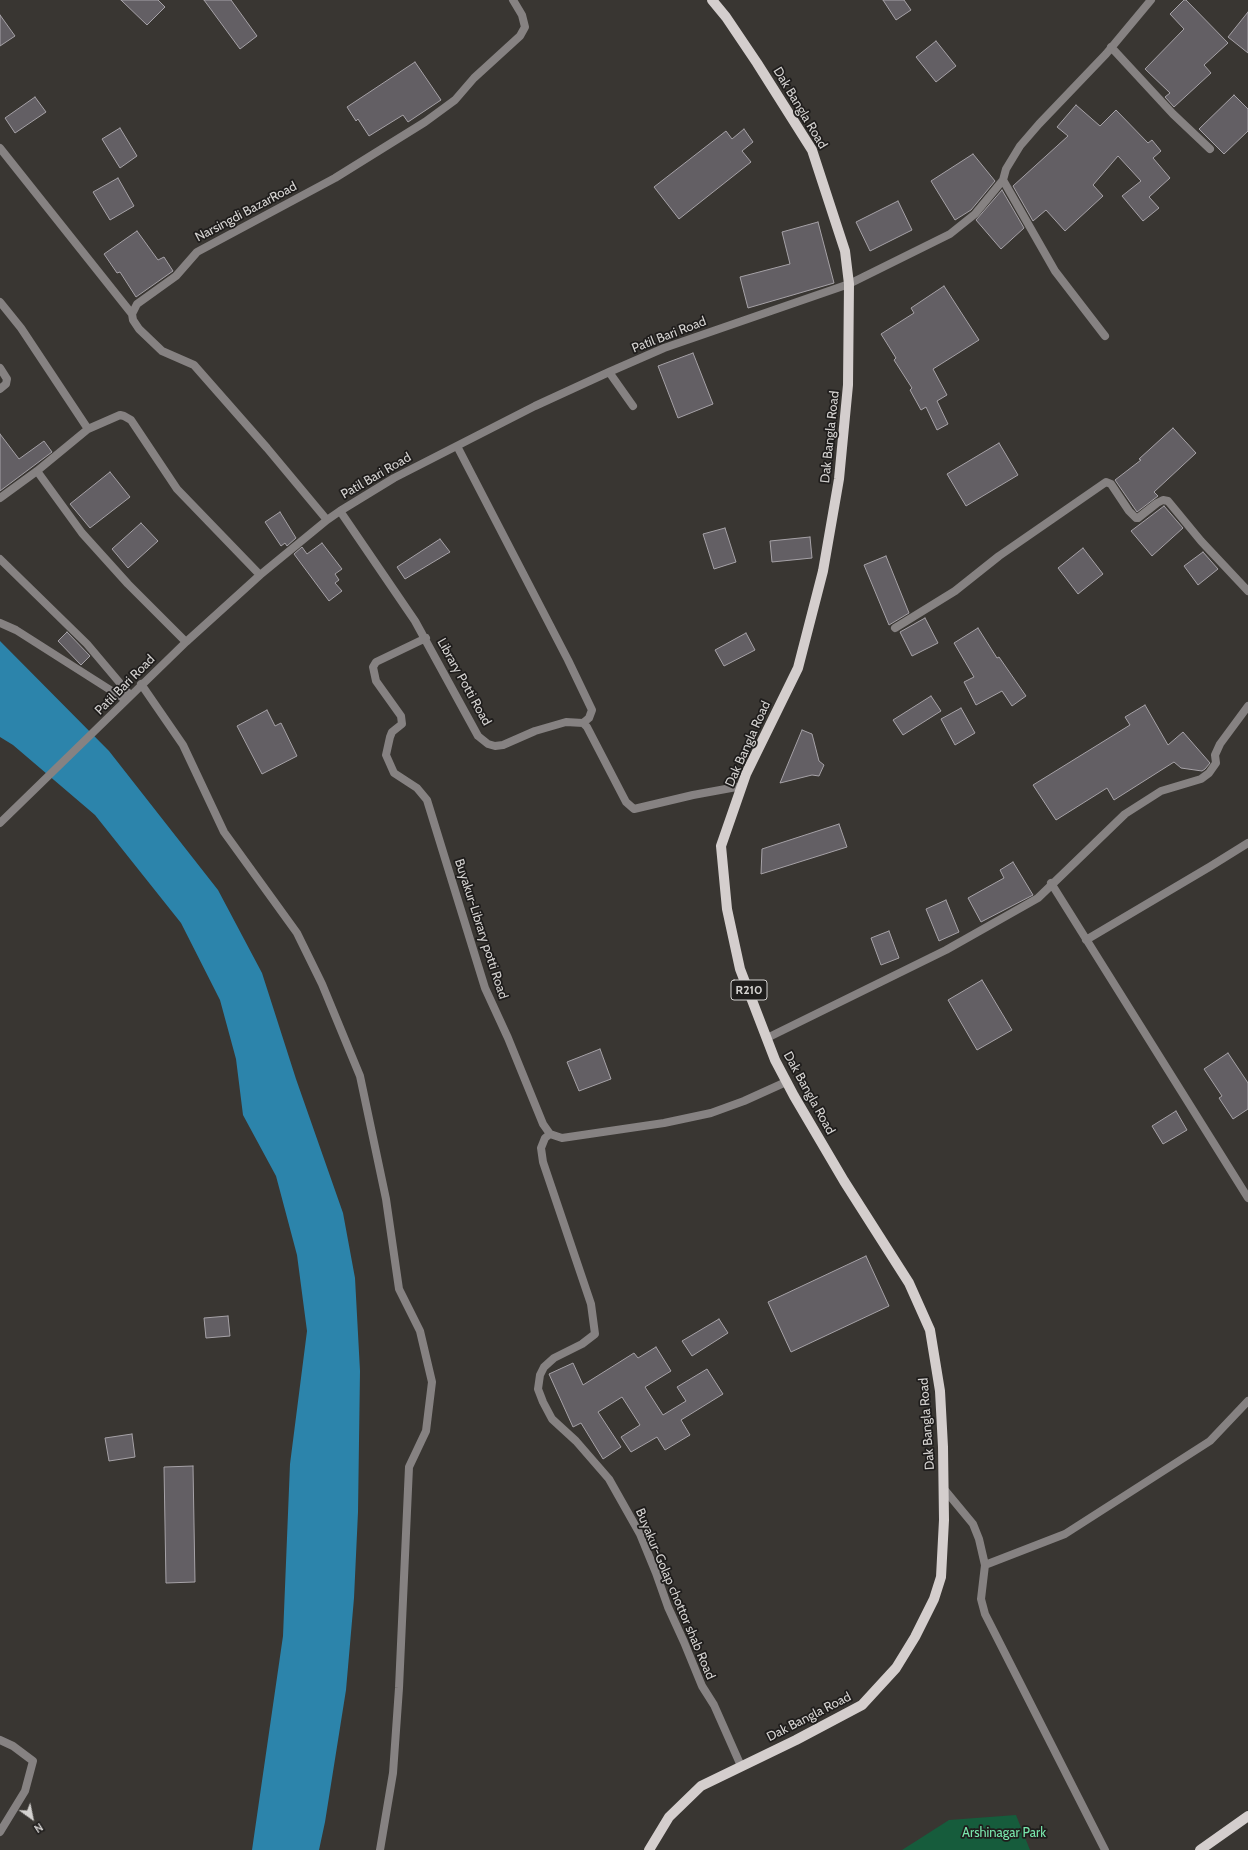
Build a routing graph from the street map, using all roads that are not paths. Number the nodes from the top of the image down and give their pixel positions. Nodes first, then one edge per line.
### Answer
1 (513, 0) edge
2 (712, 0) edge
3 (1151, 0) edge
4 (1111, 47) junction
5 (0, 148) edge
6 (1210, 149) dead end
7 (1003, 180) junction
8 (849, 284) junction
9 (0, 302) edge
10 (132, 314) junction
11 (1105, 336) dead end
12 (0, 368) edge
13 (609, 372) junction
14 (0, 389) edge
15 (633, 406) dead end
16 (88, 429) junction
17 (457, 446) junction
18 (37, 471) junction
19 (0, 498) edge
20 (340, 511) junction
21 (326, 520) junction
22 (0, 558) edge
23 (260, 575) junction
24 (1248, 591) edge
25 (0, 623) edge
26 (895, 628) dead end
27 (426, 638) junction
28 (186, 642) junction
29 (141, 684) junction
30 (126, 701) junction
31 (1248, 706) edge
32 (583, 723) junction
33 (742, 786) junction
34 (3, 821) edge
35 (1248, 843) edge
36 (1051, 883) junction
37 (1086, 940) junction
38 (767, 1038) junction
39 (786, 1082) junction
40 (550, 1134) junction
41 (1248, 1198) edge
42 (1248, 1401) edge
43 (944, 1489) junction
44 (985, 1565) junction
45 (0, 1740) edge
46 (741, 1766) junction
47 (1248, 1816) edge
48 (0, 1832) edge
49 (380, 1850) edge
50 (649, 1850) edge
51 (1105, 1850) edge
52 (1200, 1850) edge

1 - 10 street, Narsingdi BazarRoad
2 - 8 main road, Dak Bangla Road / R210
3 - 4 street, Patil Bari Road
4 - 6 street
4 - 7 street, Patil Bari Road
5 - 10 street
7 - 8 street, Patil Bari Road
7 - 11 street
8 - 13 street, Patil Bari Road
8 - 33 main road, Dak Bangla Road / R210
9 - 16 street
10 - 21 street
12 - 14 street
13 - 15 street
13 - 17 street, Patil Bari Road
16 - 18 street
16 - 23 street
17 - 20 street, Patil Bari Road
17 - 32 street
18 - 19 street
18 - 28 street
20 - 21 street, Patil Bari Road
20 - 27 street, Library Potti Road
21 - 23 street, Patil Bari Road
22 - 30 street
23 - 28 street, Patil Bari Road
24 - 26 street
25 - 30 street
27 - 32 street, Library Potti Road
27 - 40 street, Buyakur-Library potti Road
28 - 29 street, Patil Bari Road
29 - 30 street, Patil Bari Road
29 - 49 street
30 - 34 street, Patil Bari Road
31 - 36 street
32 - 33 street
33 - 38 main road, Dak Bangla Road / R210
35 - 37 street
36 - 37 street
36 - 38 street
37 - 41 street
38 - 39 main road, Dak Bangla Road / R210
39 - 40 street
39 - 43 main road, Dak Bangla Road / R210
40 - 46 street, Buyakur-Golap chottor shab Road
42 - 44 street
43 - 44 street
43 - 46 main road, Dak Bangla Road / R210
44 - 51 street
45 - 48 street
46 - 50 main road, Dak Bangla Road / R210
47 - 52 main road

